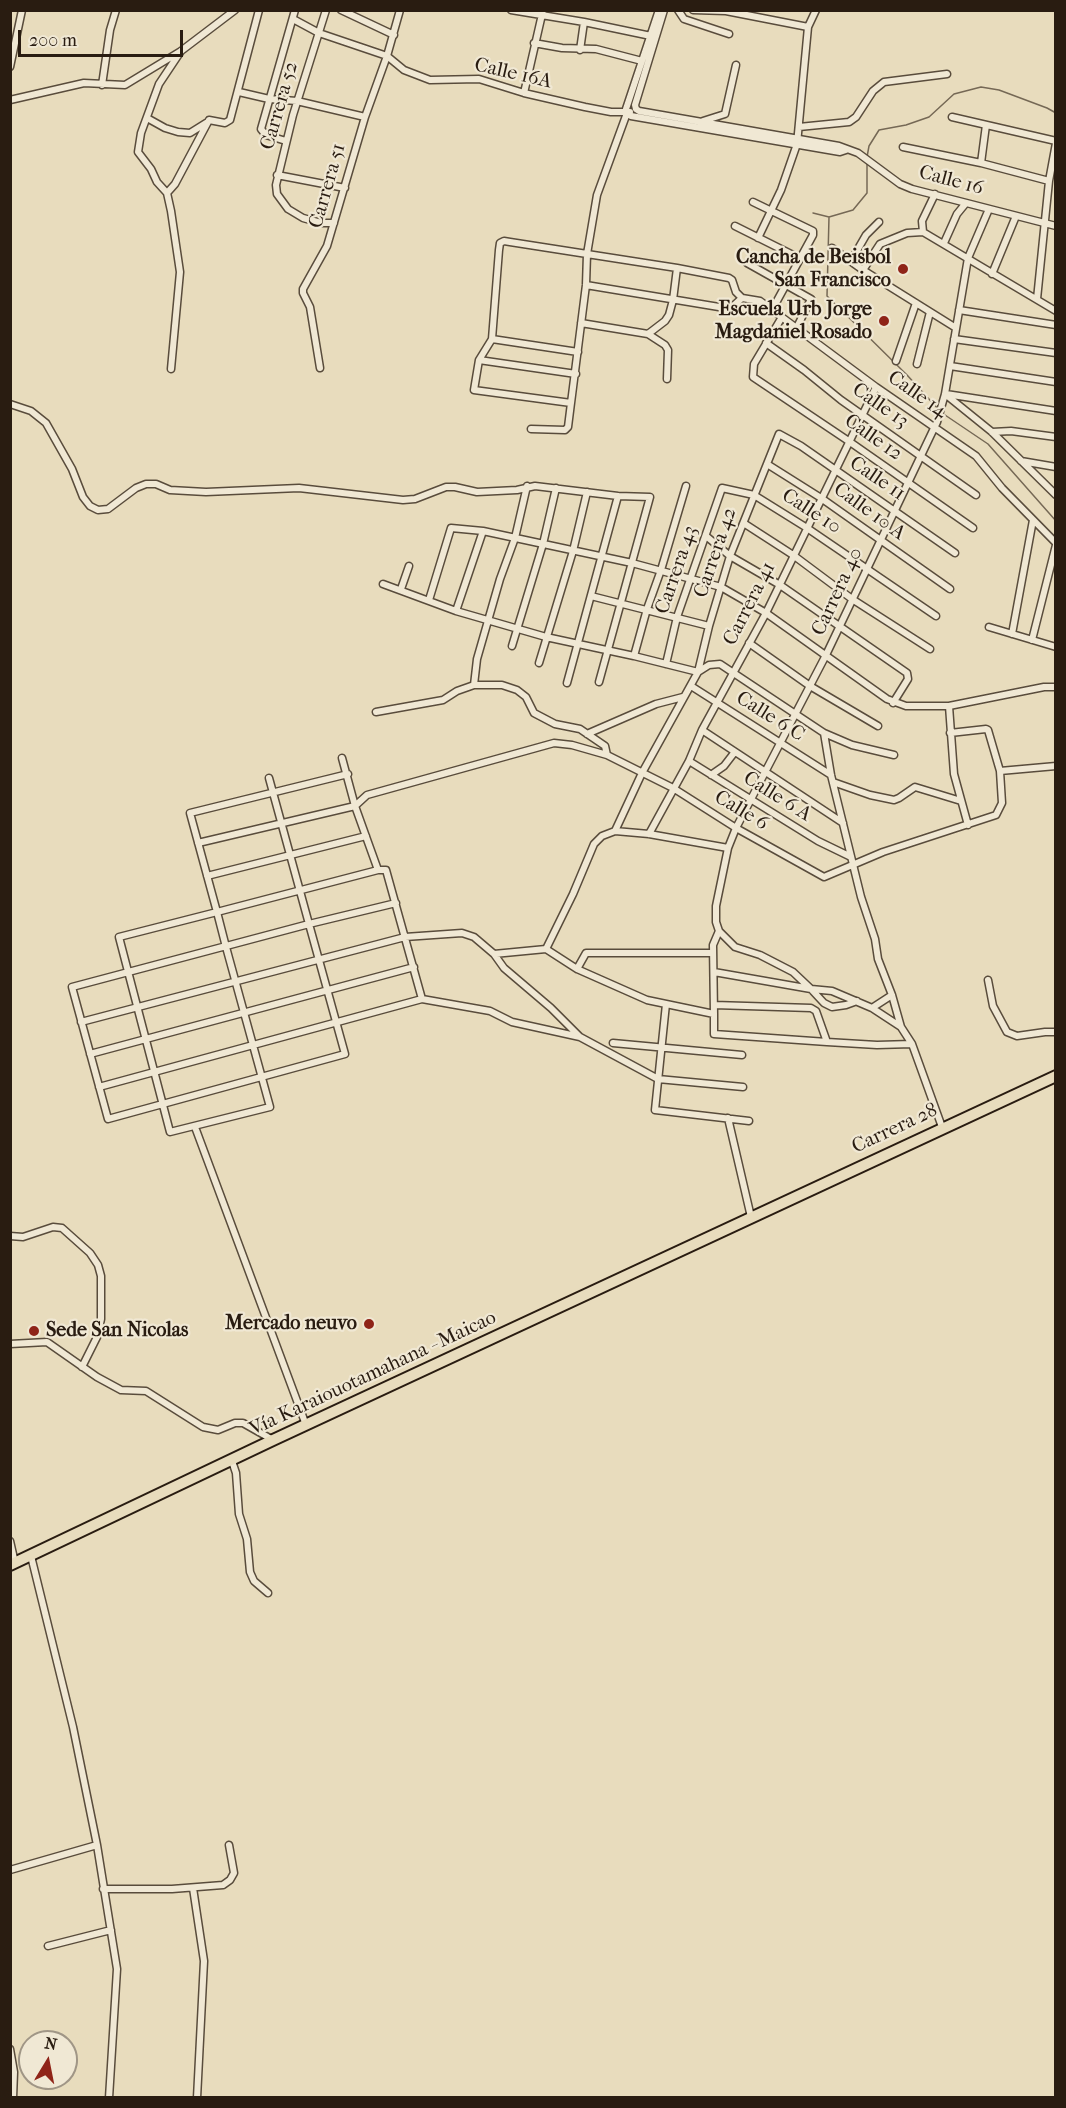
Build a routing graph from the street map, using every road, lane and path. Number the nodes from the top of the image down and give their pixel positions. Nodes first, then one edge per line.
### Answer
1 (22, 10) edge
2 (235, 10) edge
3 (259, 10) edge
4 (295, 10) edge
5 (326, 10) edge
6 (341, 10) edge
7 (400, 10) edge
8 (511, 10) edge
9 (659, 10) edge
10 (664, 10) edge
11 (678, 10) edge
12 (693, 10) edge
13 (816, 10) edge
14 (116, 11) edge
15 (542, 13) edge
16 (225, 14) edge
17 (10, 17) edge
18 (292, 19) junction
19 (20, 20) junction
20 (584, 22) junction
21 (808, 27) junction
22 (319, 33) junction
23 (394, 34) junction
24 (729, 34) dead end
25 (651, 36) junction
26 (534, 43) junction
27 (580, 50) junction
28 (181, 51) junction
29 (387, 56) junction
30 (642, 61) junction
31 (736, 65) dead end
32 (10, 67) edge
33 (947, 74) dead end
34 (102, 85) junction
35 (239, 92) junction
36 (524, 93) junction
37 (269, 99) junction
38 (297, 101) junction
39 (11, 102) edge
40 (636, 109) junction
41 (627, 113) junction
42 (365, 117) junction
43 (952, 117) dead end
44 (147, 118) junction
45 (209, 120) junction
46 (701, 125) junction
47 (987, 125) junction
48 (799, 127) junction
49 (286, 141) junction
50 (797, 142) junction
51 (1056, 142) edge
52 (903, 147) dead end
53 (981, 163) junction
54 (277, 175) junction
55 (1051, 184) edge
56 (345, 188) junction
57 (167, 193) junction
58 (934, 194) junction
59 (753, 202) dead end
60 (966, 203) junction
61 (989, 209) junction
62 (771, 211) junction
63 (1016, 216) junction
64 (879, 222) dead end
65 (334, 224) junction
66 (1045, 224) junction
67 (735, 226) dead end
68 (1056, 226) edge
69 (923, 232) junction
70 (758, 238) junction
71 (944, 243) junction
72 (832, 248) dead end
73 (588, 254) junction
74 (799, 258) junction
75 (968, 258) junction
76 (850, 261) junction
77 (747, 263) dead end
78 (677, 268) junction
79 (863, 270) junction
80 (992, 274) junction
81 (785, 284) junction
82 (586, 285) junction
83 (742, 298) junction
84 (1037, 299) junction
85 (673, 300) junction
86 (916, 303) junction
87 (771, 310) junction
88 (959, 310) junction
89 (1056, 311) edge
90 (930, 312) junction
91 (782, 317) junction
92 (581, 323) junction
93 (1056, 325) edge
94 (796, 327) junction
95 (956, 328) junction
96 (648, 334) junction
97 (492, 339) junction
98 (954, 339) junction
99 (766, 343) junction
100 (578, 352) junction
101 (1056, 354) edge
102 (479, 360) junction
103 (896, 361) dead end
104 (918, 364) dead end
105 (950, 366) junction
106 (320, 368) dead end
107 (171, 369) dead end
108 (576, 374) junction
109 (667, 379) dead end
110 (1056, 382) edge
111 (876, 387) junction
112 (945, 394) junction
113 (571, 403) junction
114 (10, 404) edge
115 (1056, 411) edge
116 (863, 414) junction
117 (936, 425) junction
118 (531, 429) dead end
119 (992, 432) junction
120 (779, 434) joint
121 (1056, 437) edge
122 (850, 442) junction
123 (922, 456) junction
124 (1021, 461) junction
125 (767, 464) junction
126 (1056, 467) edge
127 (835, 470) junction
128 (908, 483) junction
129 (527, 486) junction
130 (686, 486) dead end
131 (556, 488) junction
132 (722, 488) joint
133 (587, 492) junction
134 (754, 495) junction
135 (976, 495) dead end
136 (1056, 495) edge
137 (618, 496) junction
138 (821, 498) junction
139 (896, 511) junction
140 (1033, 520) junction
141 (745, 524) junction
142 (807, 528) junction
143 (973, 528) dead end
144 (483, 531) junction
145 (706, 536) junction
146 (515, 538) junction
147 (880, 541) junction
148 (543, 544) junction
149 (1056, 544) edge
150 (573, 551) junction
151 (955, 553) dead end
152 (793, 555) junction
153 (730, 556) junction
154 (602, 557) junction
155 (632, 563) junction
156 (409, 566) dead end
157 (662, 570) junction
158 (866, 570) junction
159 (691, 578) junction
160 (383, 584) dead end
161 (780, 585) junction
162 (721, 587) junction
163 (401, 589) junction
164 (950, 589) dead end
165 (591, 596) junction
166 (852, 599) junction
167 (429, 600) junction
168 (621, 602) junction
169 (647, 609) junction
170 (456, 611) junction
171 (766, 613) junction
172 (936, 616) dead end
173 (677, 617) junction
174 (488, 621) junction
175 (840, 625) junction
176 (709, 626) junction
177 (989, 627) dead end
178 (516, 629) junction
179 (1012, 634) junction
180 (546, 638) junction
181 (1032, 640) junction
182 (578, 644) junction
183 (749, 644) junction
184 (512, 646) dead end
185 (1056, 647) edge
186 (607, 650) junction
187 (930, 650) dead end
188 (826, 655) junction
189 (634, 656) junction
190 (539, 663) dead end
191 (666, 664) junction
192 (698, 672) junction
193 (733, 674) junction
194 (599, 682) dead end
195 (567, 683) dead end
196 (474, 685) junction
197 (691, 686) junction
198 (810, 686) junction
199 (1056, 687) edge
200 (683, 697) junction
201 (893, 703) junction
202 (717, 704) junction
203 (949, 706) junction
204 (376, 712) dead end
205 (795, 712) junction
206 (878, 726) dead end
207 (702, 730) junction
208 (824, 733) junction
209 (950, 733) junction
210 (587, 734) junction
211 (779, 744) junction
212 (734, 753) junction
213 (607, 755) junction
214 (894, 755) dead end
215 (342, 758) dead end
216 (689, 761) junction
217 (1056, 766) edge
218 (765, 771) junction
219 (1000, 771) junction
220 (642, 773) junction
221 (348, 774) junction
222 (711, 775) junction
223 (268, 778) dead end
224 (832, 779) junction
225 (673, 788) junction
226 (273, 792) junction
227 (751, 801) junction
228 (961, 801) junction
229 (355, 806) junction
230 (281, 823) junction
231 (843, 823) junction
232 (968, 825) junction
233 (736, 828) junction
234 (615, 831) junction
235 (649, 834) junction
236 (366, 836) junction
237 (198, 843) junction
238 (728, 848) junction
239 (290, 855) junction
240 (851, 856) junction
241 (853, 866) junction
242 (378, 870) junction
243 (207, 876) junction
244 (300, 890) junction
245 (396, 903) junction
246 (217, 912) junction
247 (309, 924) junction
248 (719, 931) junction
249 (405, 937) junction
250 (226, 947) junction
251 (546, 949) junction
252 (713, 953) junction
253 (494, 954) junction
254 (319, 959) junction
255 (414, 967) junction
256 (577, 969) junction
257 (128, 972) junction
258 (714, 972) junction
259 (988, 980) dead end
260 (236, 981) junction
261 (811, 989) junction
262 (328, 990) junction
263 (892, 996) junction
264 (422, 999) junction
265 (857, 1001) junction
266 (666, 1004) junction
267 (714, 1005) junction
268 (138, 1007) junction
269 (872, 1008) junction
270 (244, 1013) junction
271 (714, 1014) junction
272 (81, 1022) junction
273 (337, 1023) junction
274 (901, 1027) junction
275 (1056, 1032) edge
276 (580, 1037) junction
277 (146, 1039) junction
278 (827, 1042) junction
279 (613, 1043) dead end
280 (912, 1044) junction
281 (253, 1045) junction
282 (661, 1048) junction
283 (90, 1054) junction
284 (742, 1055) dead end
285 (154, 1072) junction
286 (1056, 1076) edge
287 (261, 1077) junction
288 (658, 1079) junction
289 (99, 1087) junction
290 (743, 1087) dead end
291 (163, 1104) junction
292 (728, 1118) junction
293 (749, 1121) dead end
294 (195, 1127) junction
295 (942, 1127) junction
296 (751, 1217) junction
297 (10, 1236) edge
298 (10, 1344) edge
299 (82, 1367) junction
300 (306, 1425) junction
301 (273, 1440) junction
302 (232, 1461) junction
303 (10, 1541) edge
304 (31, 1556) junction
305 (13, 1564) edge
306 (268, 1593) dead end
307 (97, 1845) junction
308 (229, 1845) dead end
309 (10, 1863) edge
310 (18, 1868) junction
311 (10, 1870) edge
312 (193, 1888) junction
313 (103, 1889) junction
314 (111, 1930) junction
315 (48, 1946) dead end
316 (10, 2049) edge
317 (13, 2097) edge
318 (109, 2097) edge
319 (197, 2097) edge

1 - 19 street
2 - 16 street
3 - 35 street
4 - 18 street
5 - 22 street, Carrera 52
6 - 23 street
7 - 23 street, Carrera 51
8 - 15 street
9 - 25 street
10 - 40 street
11 - 24 street
12 - 21 street
13 - 21 street
14 - 34 street
15 - 20 street
15 - 26 street
16 - 28 street
17 - 19 street
18 - 22 street
18 - 37 street
19 - 32 street
20 - 25 street
20 - 27 street
21 - 48 street
22 - 29 street
22 - 38 street, Carrera 52
23 - 29 street, Carrera 51
25 - 30 street
26 - 27 street
26 - 36 street
27 - 30 street
28 - 34 street
28 - 44 street
29 - 36 street, Calle 16A
29 - 42 street, Carrera 51
30 - 41 street
31 - 46 street
33 - 48 street
34 - 39 street
35 - 37 street
35 - 45 street
36 - 41 street, Calle 16A
37 - 38 street
37 - 49 street
38 - 42 street
38 - 49 street, Carrera 52
40 - 41 street
40 - 46 street, Calle 16
41 - 46 street, Calle 16
41 - 73 street
42 - 56 street, Carrera 51
43 - 47 street
44 - 45 street
44 - 57 street
45 - 57 street
46 - 50 street, Calle 16
47 - 51 street
47 - 53 street
48 - 50 street
49 - 54 street, Carrera 52
50 - 58 street, Calle 16
50 - 62 street
51 - 55 street
52 - 53 street
53 - 55 street
54 - 56 street
54 - 65 street, Carrera 52
55 - 66 street
56 - 65 street, Carrera 51
57 - 107 street
58 - 60 street, Calle 16
58 - 69 street
59 - 62 street
60 - 61 street, Calle 16
60 - 71 street
61 - 63 street, Calle 16
61 - 75 street, Carrera 40
62 - 70 street
62 - 74 street
63 - 66 street, Calle 16
63 - 80 street
64 - 76 street
65 - 106 street, Carrera 51
66 - 68 street, Calle 16
66 - 84 street
67 - 70 street
69 - 71 street
69 - 79 street
70 - 74 street
71 - 75 street
72 - 76 street
73 - 78 street
73 - 82 street
73 - 97 street
74 - 81 street
75 - 80 street
75 - 88 street, Carrera 40
76 - 79 street
77 - 81 street
78 - 83 street
78 - 85 street
79 - 86 street
80 - 84 street
81 - 87 street
81 - 94 street
82 - 85 street
82 - 92 street
83 - 85 street
83 - 87 street, Calle 14
84 - 89 street
85 - 96 street
86 - 90 street
86 - 103 street
87 - 91 street, Calle 14
88 - 93 street
88 - 95 street, Carrera 40
90 - 95 street
90 - 104 street
91 - 94 street, Calle 14
91 - 99 street
92 - 96 street
92 - 100 street
94 - 111 street, Calle 14
95 - 98 street, Carrera 40
96 - 109 street
97 - 100 street
97 - 102 street
98 - 101 street
98 - 105 street, Carrera 40
99 - 116 street, Calle 13
99 - 122 street, Calle 12
100 - 108 street
102 - 108 street
102 - 113 street
105 - 110 street
105 - 112 street, Carrera 40
108 - 113 street
111 - 116 street, Carrera 41
111 - 117 street, Calle 14
112 - 115 street
112 - 117 street, Carrera 40
112 - 119 street
113 - 118 street
114 - 129 street
116 - 122 street, Carrera 41
116 - 123 street, Calle 13
117 - 123 street, Carrera 40
117 - 140 street, Calle 14
119 - 121 street
119 - 124 street
120 - 125 street, Carrera 42
120 - 127 street, Calle 11
122 - 127 street, Carrera 41
122 - 128 street, Calle 12
123 - 128 street, Carrera 40
123 - 135 street, Calle 13
124 - 126 street
124 - 136 street
125 - 134 street, Carrera 42
125 - 138 street, Calle 10 A
127 - 138 street, Carrera 41
127 - 139 street, Calle 11
128 - 139 street, Carrera 40
128 - 143 street, Calle 12
129 - 131 street
129 - 146 street
130 - 157 street
131 - 133 street
131 - 148 street
132 - 134 street, Calle 10
132 - 145 street, Carrera 43
133 - 137 street
133 - 150 street
134 - 141 street, Carrera 42
134 - 142 street, Calle 10
137 - 154 street
137 - 155 street
138 - 142 street, Carrera 41
138 - 147 street, Calle 10 A
139 - 147 street, Carrera 40
139 - 151 street, Calle 11
140 - 149 street, Calle 14
140 - 179 street
141 - 152 street
141 - 153 street, Carrera 42
142 - 152 street, Carrera 41
142 - 158 street, Calle 10
144 - 146 street
144 - 167 street
144 - 170 street
145 - 153 street
145 - 159 street, Carrera 43
146 - 148 street
146 - 174 street
147 - 158 street, Carrera 40
147 - 164 street, Calle 10 A
148 - 150 street
148 - 178 street
149 - 181 street
150 - 154 street
150 - 180 street
152 - 161 street, Carrera 41
152 - 166 street
153 - 161 street
153 - 162 street, Carrera 42
154 - 155 street
154 - 165 street
155 - 157 street
155 - 168 street
156 - 163 street
157 - 159 street
157 - 169 street
158 - 166 street, Carrera 40
158 - 172 street, Calle 10
159 - 162 street
159 - 173 street, Carrera 43
160 - 163 street
161 - 171 street, Carrera 41
161 - 175 street
162 - 171 street
162 - 176 street, Carrera 42
163 - 167 street
165 - 168 street
165 - 182 street
166 - 175 street, Carrera 40
166 - 187 street
167 - 170 street
168 - 169 street
168 - 186 street
169 - 173 street
169 - 189 street
170 - 174 street
171 - 183 street, Carrera 41
171 - 188 street
173 - 176 street
173 - 191 street, Carrera 43
174 - 178 street
174 - 196 street
175 - 188 street, Carrera 40
175 - 201 street
176 - 192 street, Carrera 42
177 - 179 street
178 - 180 street
178 - 184 street
179 - 181 street
180 - 182 street
180 - 190 street
181 - 185 street
182 - 186 street
182 - 195 street
183 - 193 street, Carrera 41
183 - 198 street
186 - 189 street
186 - 194 street
188 - 198 street, Carrera 40
188 - 201 street
189 - 191 street
191 - 192 street
192 - 193 street
192 - 197 street, Carrera 42
193 - 202 street, Carrera 41
193 - 205 street
196 - 204 street
196 - 210 street
197 - 200 street
197 - 202 street, Calle 6 C
198 - 205 street, Carrera 40
198 - 206 street
199 - 203 street
200 - 210 street
200 - 220 street
201 - 203 street
202 - 207 street, Carrera 41
202 - 211 street, Calle 6 C
203 - 209 street
205 - 208 street
205 - 211 street, Carrera 40
207 - 212 street
207 - 216 street, Carrera 41
208 - 214 street
208 - 224 street
209 - 219 street
209 - 228 street
210 - 213 street
211 - 218 street, Carrera 40
211 - 224 street, Calle 6 C
212 - 218 street
212 - 222 street
213 - 220 street, Calle 6
213 - 229 street
215 - 221 street
216 - 222 street, Calle 6 A
216 - 225 street, Carrera 41
217 - 219 street
218 - 227 street, Carrera 40
218 - 231 street
219 - 232 street
220 - 225 street, Calle 6
220 - 234 street
221 - 226 street
221 - 229 street
222 - 227 street, Calle 6 A
223 - 226 street
224 - 228 street, Calle 6 C
224 - 231 street
225 - 233 street, Calle 6
225 - 235 street, Carrera 41
226 - 230 street
226 - 237 street
227 - 233 street, Carrera 40
227 - 240 street, Calle 6 A
228 - 232 street
229 - 230 street
229 - 236 street
230 - 237 street
230 - 239 street
231 - 240 street
232 - 241 street
233 - 238 street, Carrera 40
233 - 241 street, Calle 6
234 - 235 street
234 - 251 street
235 - 238 street
236 - 239 street
236 - 242 street
237 - 243 street
238 - 248 street, Carrera 40
239 - 243 street
239 - 244 street
240 - 241 street
241 - 263 street
242 - 244 street
242 - 245 street
243 - 246 street
244 - 246 street
244 - 247 street
245 - 247 street
245 - 249 street
246 - 250 street
246 - 257 street
247 - 250 street
247 - 254 street
248 - 252 street, Carrera 40
248 - 261 street
249 - 253 street
249 - 254 street
249 - 255 street
250 - 257 street
250 - 260 street
251 - 253 street
251 - 256 street
252 - 256 street
252 - 258 street, Carrera 40
253 - 276 street
254 - 260 street
254 - 262 street
255 - 262 street
255 - 264 street
256 - 266 street
257 - 268 street
257 - 272 street
258 - 261 street
258 - 267 street, Carrera 40
259 - 275 street
260 - 268 street
260 - 270 street
261 - 265 street
261 - 265 street
262 - 270 street
262 - 273 street
263 - 269 street
263 - 274 street
264 - 273 street
264 - 276 street
265 - 269 street
266 - 271 street
266 - 282 street
267 - 271 street, Carrera 40
267 - 278 street
268 - 272 street
268 - 277 street
269 - 274 street
270 - 277 street
270 - 281 street
271 - 278 street
272 - 283 street
273 - 281 street
273 - 287 street
274 - 280 street
276 - 288 street
277 - 283 street
277 - 285 street
278 - 280 street
279 - 282 street
280 - 295 street
281 - 285 street
281 - 287 street
282 - 284 street
282 - 288 street
283 - 289 street
285 - 289 street
285 - 291 street
286 - 295 highway, Carrera 28
287 - 291 street
287 - 294 street
288 - 290 street
288 - 292 street
289 - 291 street
291 - 294 street
292 - 293 street
292 - 296 street
294 - 300 street
295 - 296 highway, Carrera 28
296 - 300 highway, Vía Karaiouotamahana - Maicao
297 - 299 street
298 - 299 street
299 - 301 street
300 - 301 highway, Vía Karaiouotamahana - Maicao
301 - 302 highway, Vía Karaiouotamahana - Maicao
302 - 304 highway, Vía Karaiouotamahana - Maicao
302 - 306 street
303 - 305 street
304 - 305 highway, Vía Karaiouotamahana - Maicao
304 - 307 street
307 - 310 street
307 - 313 street
308 - 312 street
309 - 310 street
310 - 311 street
312 - 313 street
312 - 319 street
313 - 314 street
314 - 315 street
314 - 318 street
316 - 317 street

